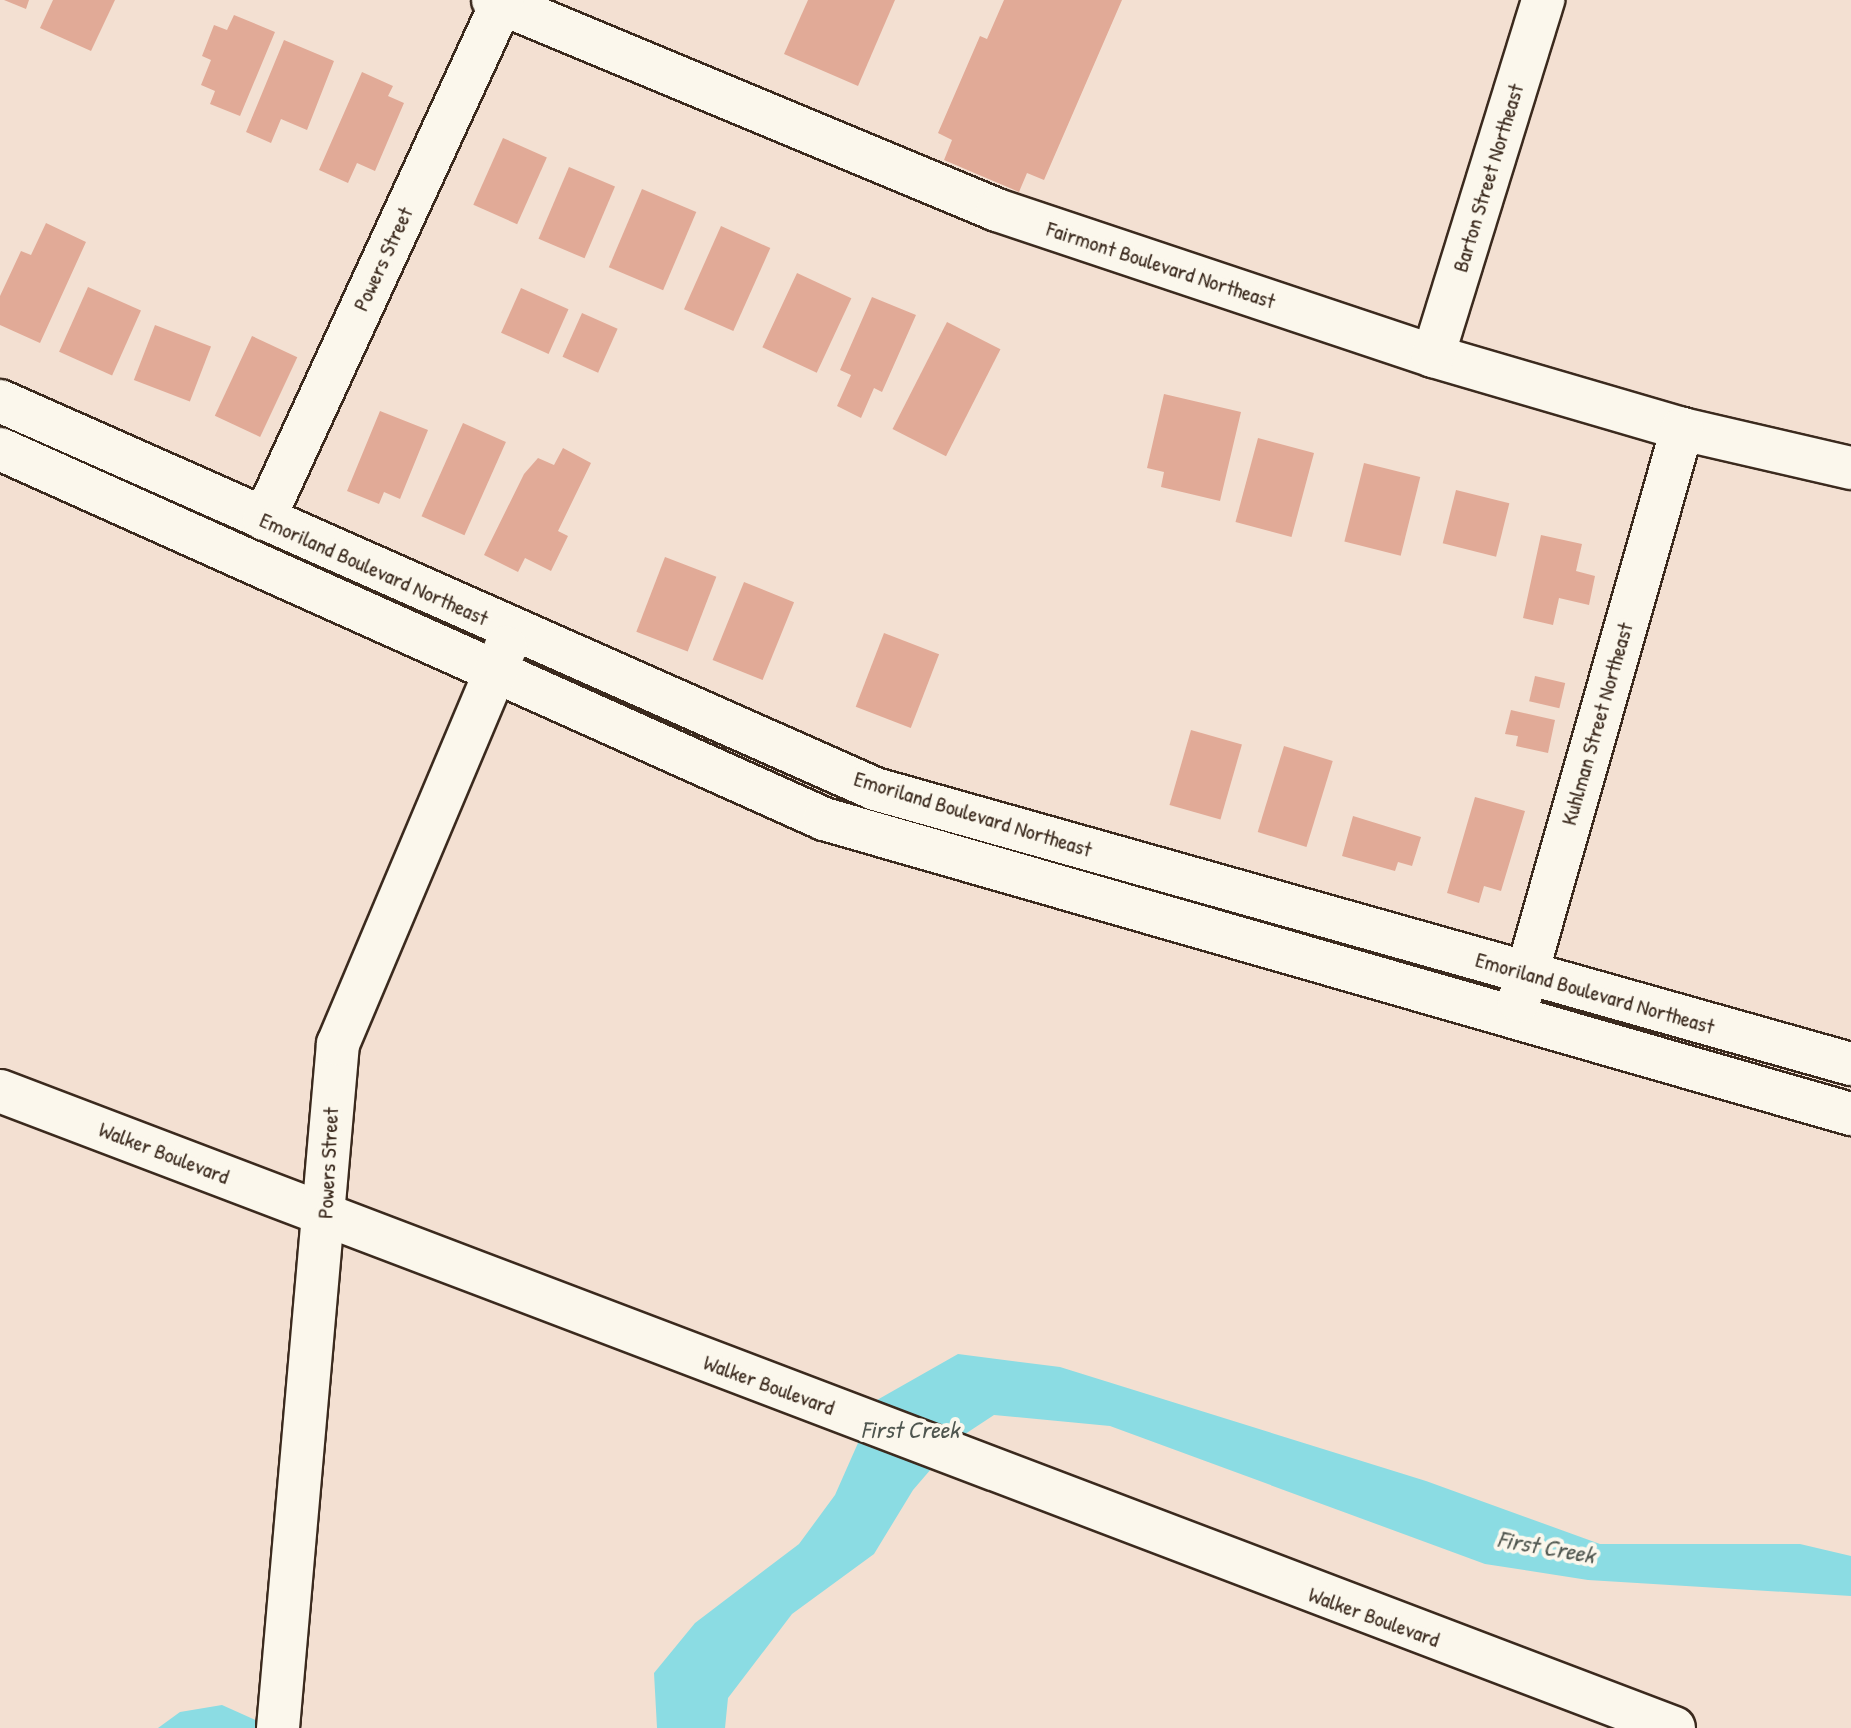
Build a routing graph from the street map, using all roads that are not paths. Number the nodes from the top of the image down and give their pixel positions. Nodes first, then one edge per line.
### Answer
1 (1543, 0) edge
2 (499, 1) edge
3 (1433, 356) junction
4 (0, 401) edge
5 (1682, 429) junction
6 (0, 449) edge
7 (1851, 468) edge
8 (264, 519) junction
9 (512, 632) junction
10 (494, 674) junction
11 (1526, 974) junction
12 (1515, 1019) junction
13 (1851, 1064) edge
14 (0, 1091) edge
15 (1851, 1114) edge
16 (327, 1214) junction
17 (278, 1722) edge
18 (1674, 1728) edge

1 - 3 street, Barton Street Northeast
2 - 3 street, Fairmont Boulevard Northeast
2 - 8 street, Powers Street
3 - 5 street, Fairmont Boulevard Northeast
4 - 8 street, Emoriland Boulevard Northeast
5 - 7 street, Fairmont Boulevard Northeast
5 - 11 street, Kuhlman Street Northeast
6 - 10 street
8 - 9 street, Emoriland Boulevard Northeast
9 - 10 street, Powers Street
9 - 11 street, Emoriland Boulevard Northeast
10 - 12 street
10 - 16 street, Powers Street
11 - 12 street, Kuhlman Street Northeast
11 - 13 street, Emoriland Boulevard Northeast
12 - 15 street
14 - 16 street, Walker Boulevard
16 - 17 street, Powers Street
16 - 18 street, Walker Boulevard

